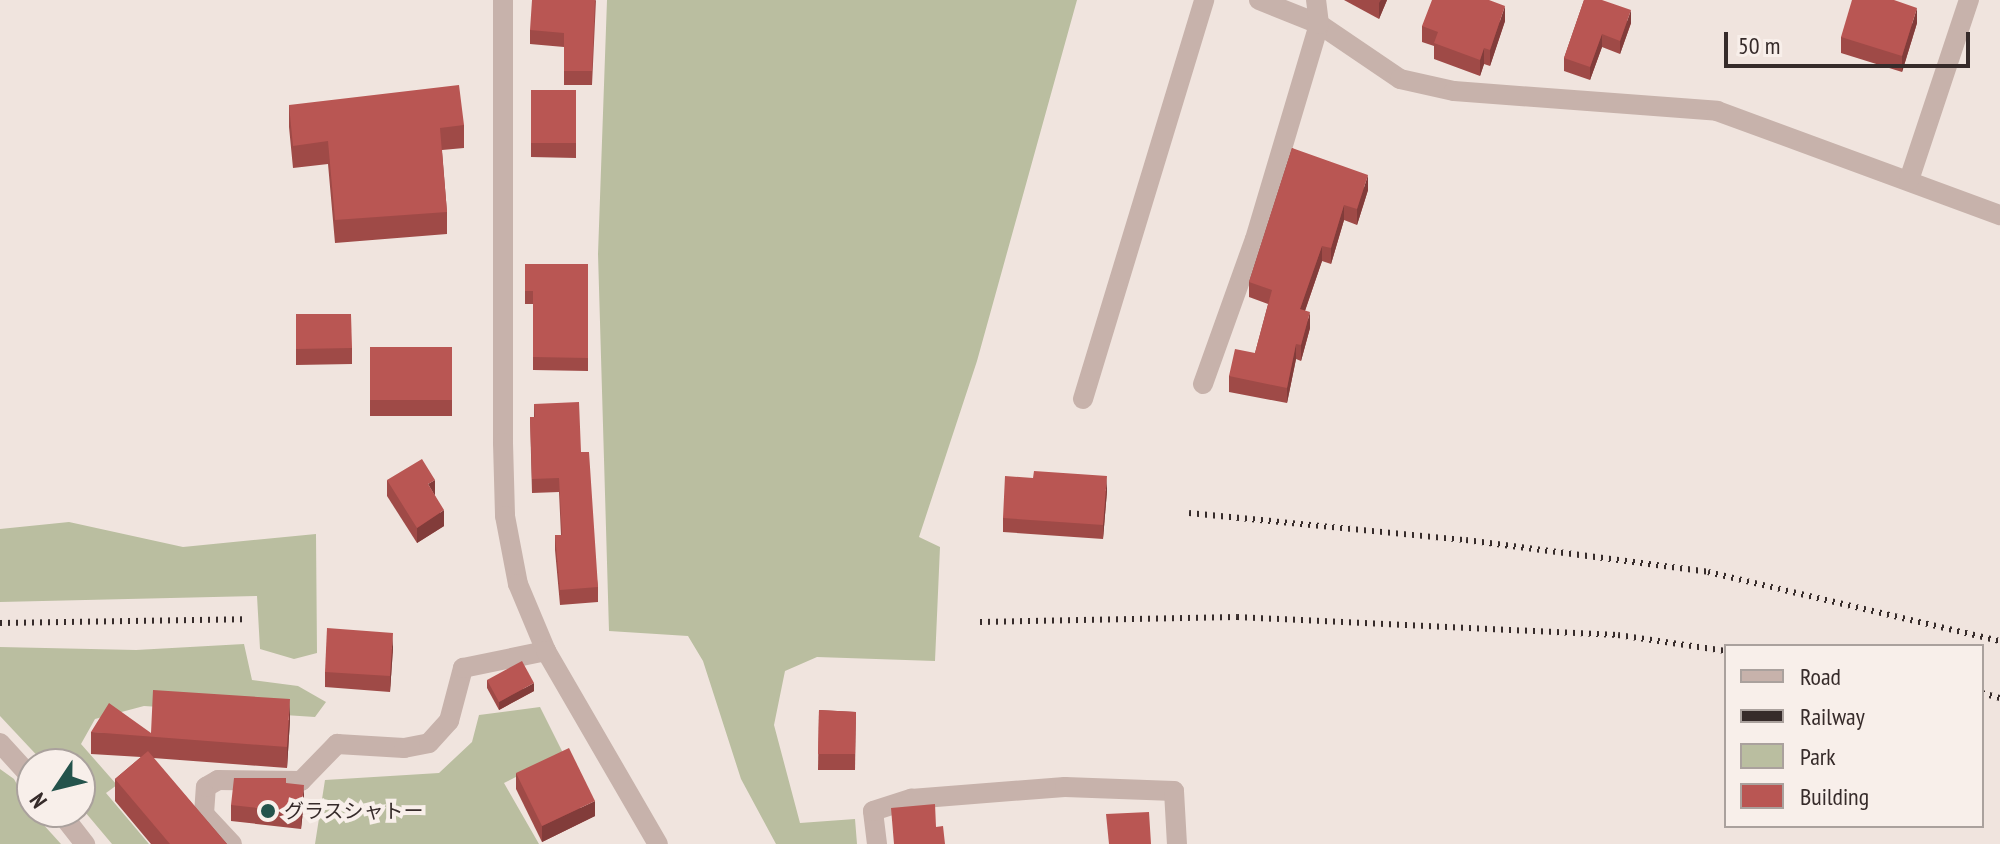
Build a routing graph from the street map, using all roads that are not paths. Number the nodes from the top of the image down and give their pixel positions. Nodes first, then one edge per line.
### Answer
1 (503, 0) edge
2 (1204, 0) edge
3 (1259, 0) edge
4 (1316, 0) edge
5 (1969, 0) edge
6 (1319, 24) junction
7 (1909, 180) junction
8 (2000, 215) edge
9 (1203, 384) dead end
10 (1083, 399) dead end
11 (546, 651) junction
12 (0, 743) edge
13 (16, 760) edge
14 (72, 828) edge
15 (85, 844) edge
16 (232, 844) edge
17 (658, 844) edge
18 (877, 844) edge
19 (1177, 844) edge

1 - 11 street
2 - 10 street
3 - 6 street
4 - 6 street
5 - 7 street
6 - 7 street
6 - 9 street
7 - 8 street
11 - 16 street
11 - 17 street
12 - 13 street
14 - 15 street
18 - 19 street

